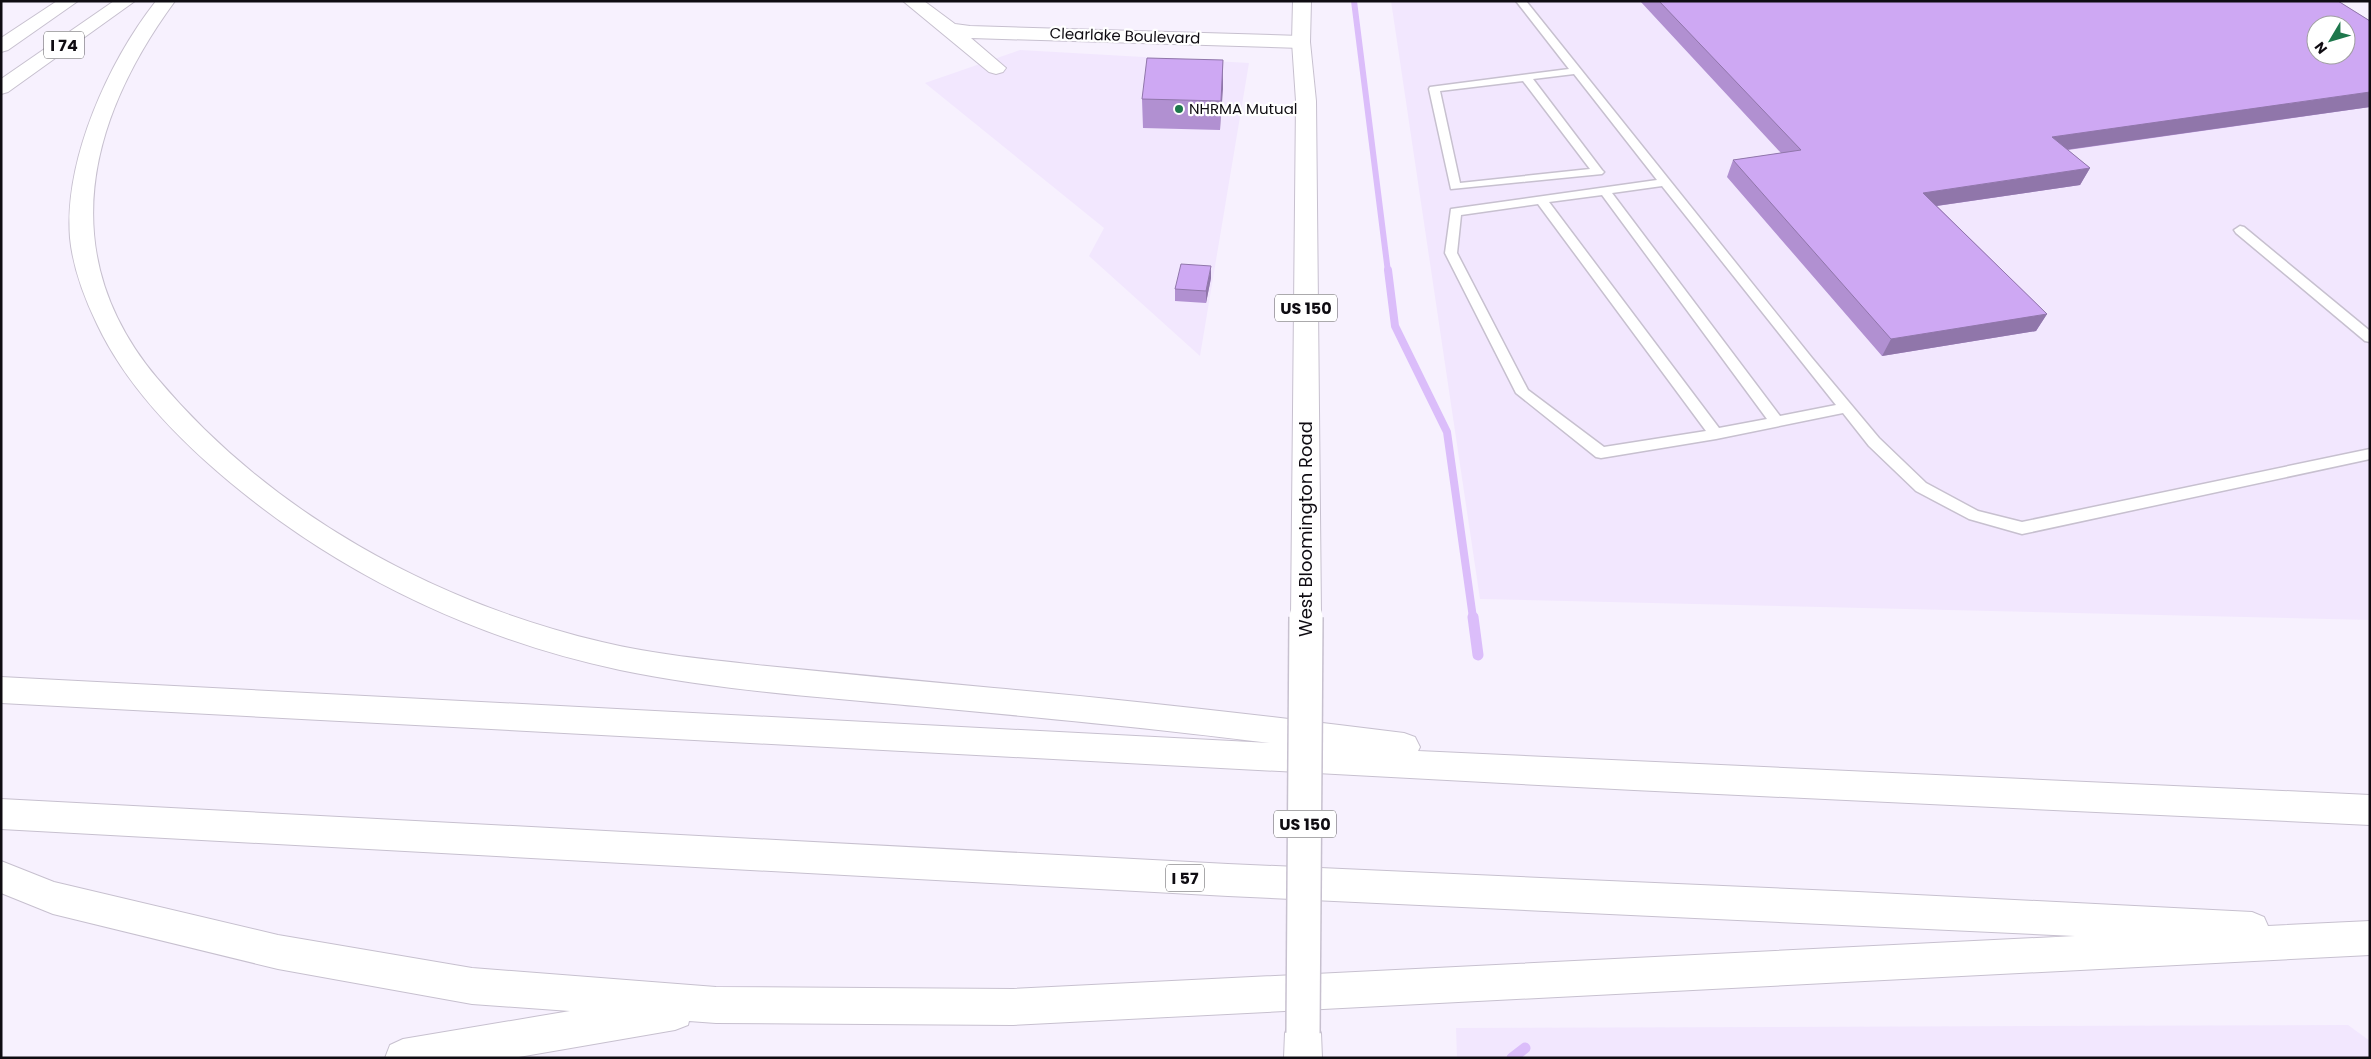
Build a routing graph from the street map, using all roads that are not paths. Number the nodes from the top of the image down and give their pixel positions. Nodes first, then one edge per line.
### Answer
1 (69, 1) edge
2 (126, 1) edge
3 (166, 1) edge
4 (912, 1) edge
5 (1302, 1) edge
6 (1521, 1) edge
7 (950, 30) junction
8 (1301, 42) junction
9 (1, 46) edge
10 (996, 68) dead end
11 (1575, 71) junction
12 (1526, 77) junction
13 (1, 88) edge
14 (1664, 182) junction
15 (1604, 191) junction
16 (1541, 200) junction
17 (2240, 230) dead end
18 (2370, 338) edge
19 (1845, 408) junction
20 (1777, 422) junction
21 (1716, 434) junction
22 (2370, 454) edge
23 (1, 690) edge
24 (1634, 776) junction
25 (2370, 810) edge
26 (1, 814) edge
27 (1, 877) edge
28 (2370, 937) edge
29 (716, 1005) junction
30 (1303, 1045) edge
31 (403, 1058) edge

1 - 9 main road, I 74
2 - 13 main road, I 74
3 - 24 main road
4 - 7 main road
5 - 8 main road, West Bloomington Road / US 150
6 - 11 lane
7 - 8 main road, Clearlake Boulevard
7 - 10 main road
8 - 30 main road, West Bloomington Road / US 150, bridge
11 - 12 lane
11 - 14 lane
12 - 12 lane
14 - 15 lane
14 - 19 lane
15 - 16 lane
15 - 20 lane
16 - 21 lane
16 - 21 lane
17 - 18 lane
19 - 20 lane
19 - 22 lane
20 - 21 lane
23 - 24 main road
24 - 25 main road
26 - 28 main road, I 57
27 - 29 main road
28 - 29 main road
29 - 31 main road

